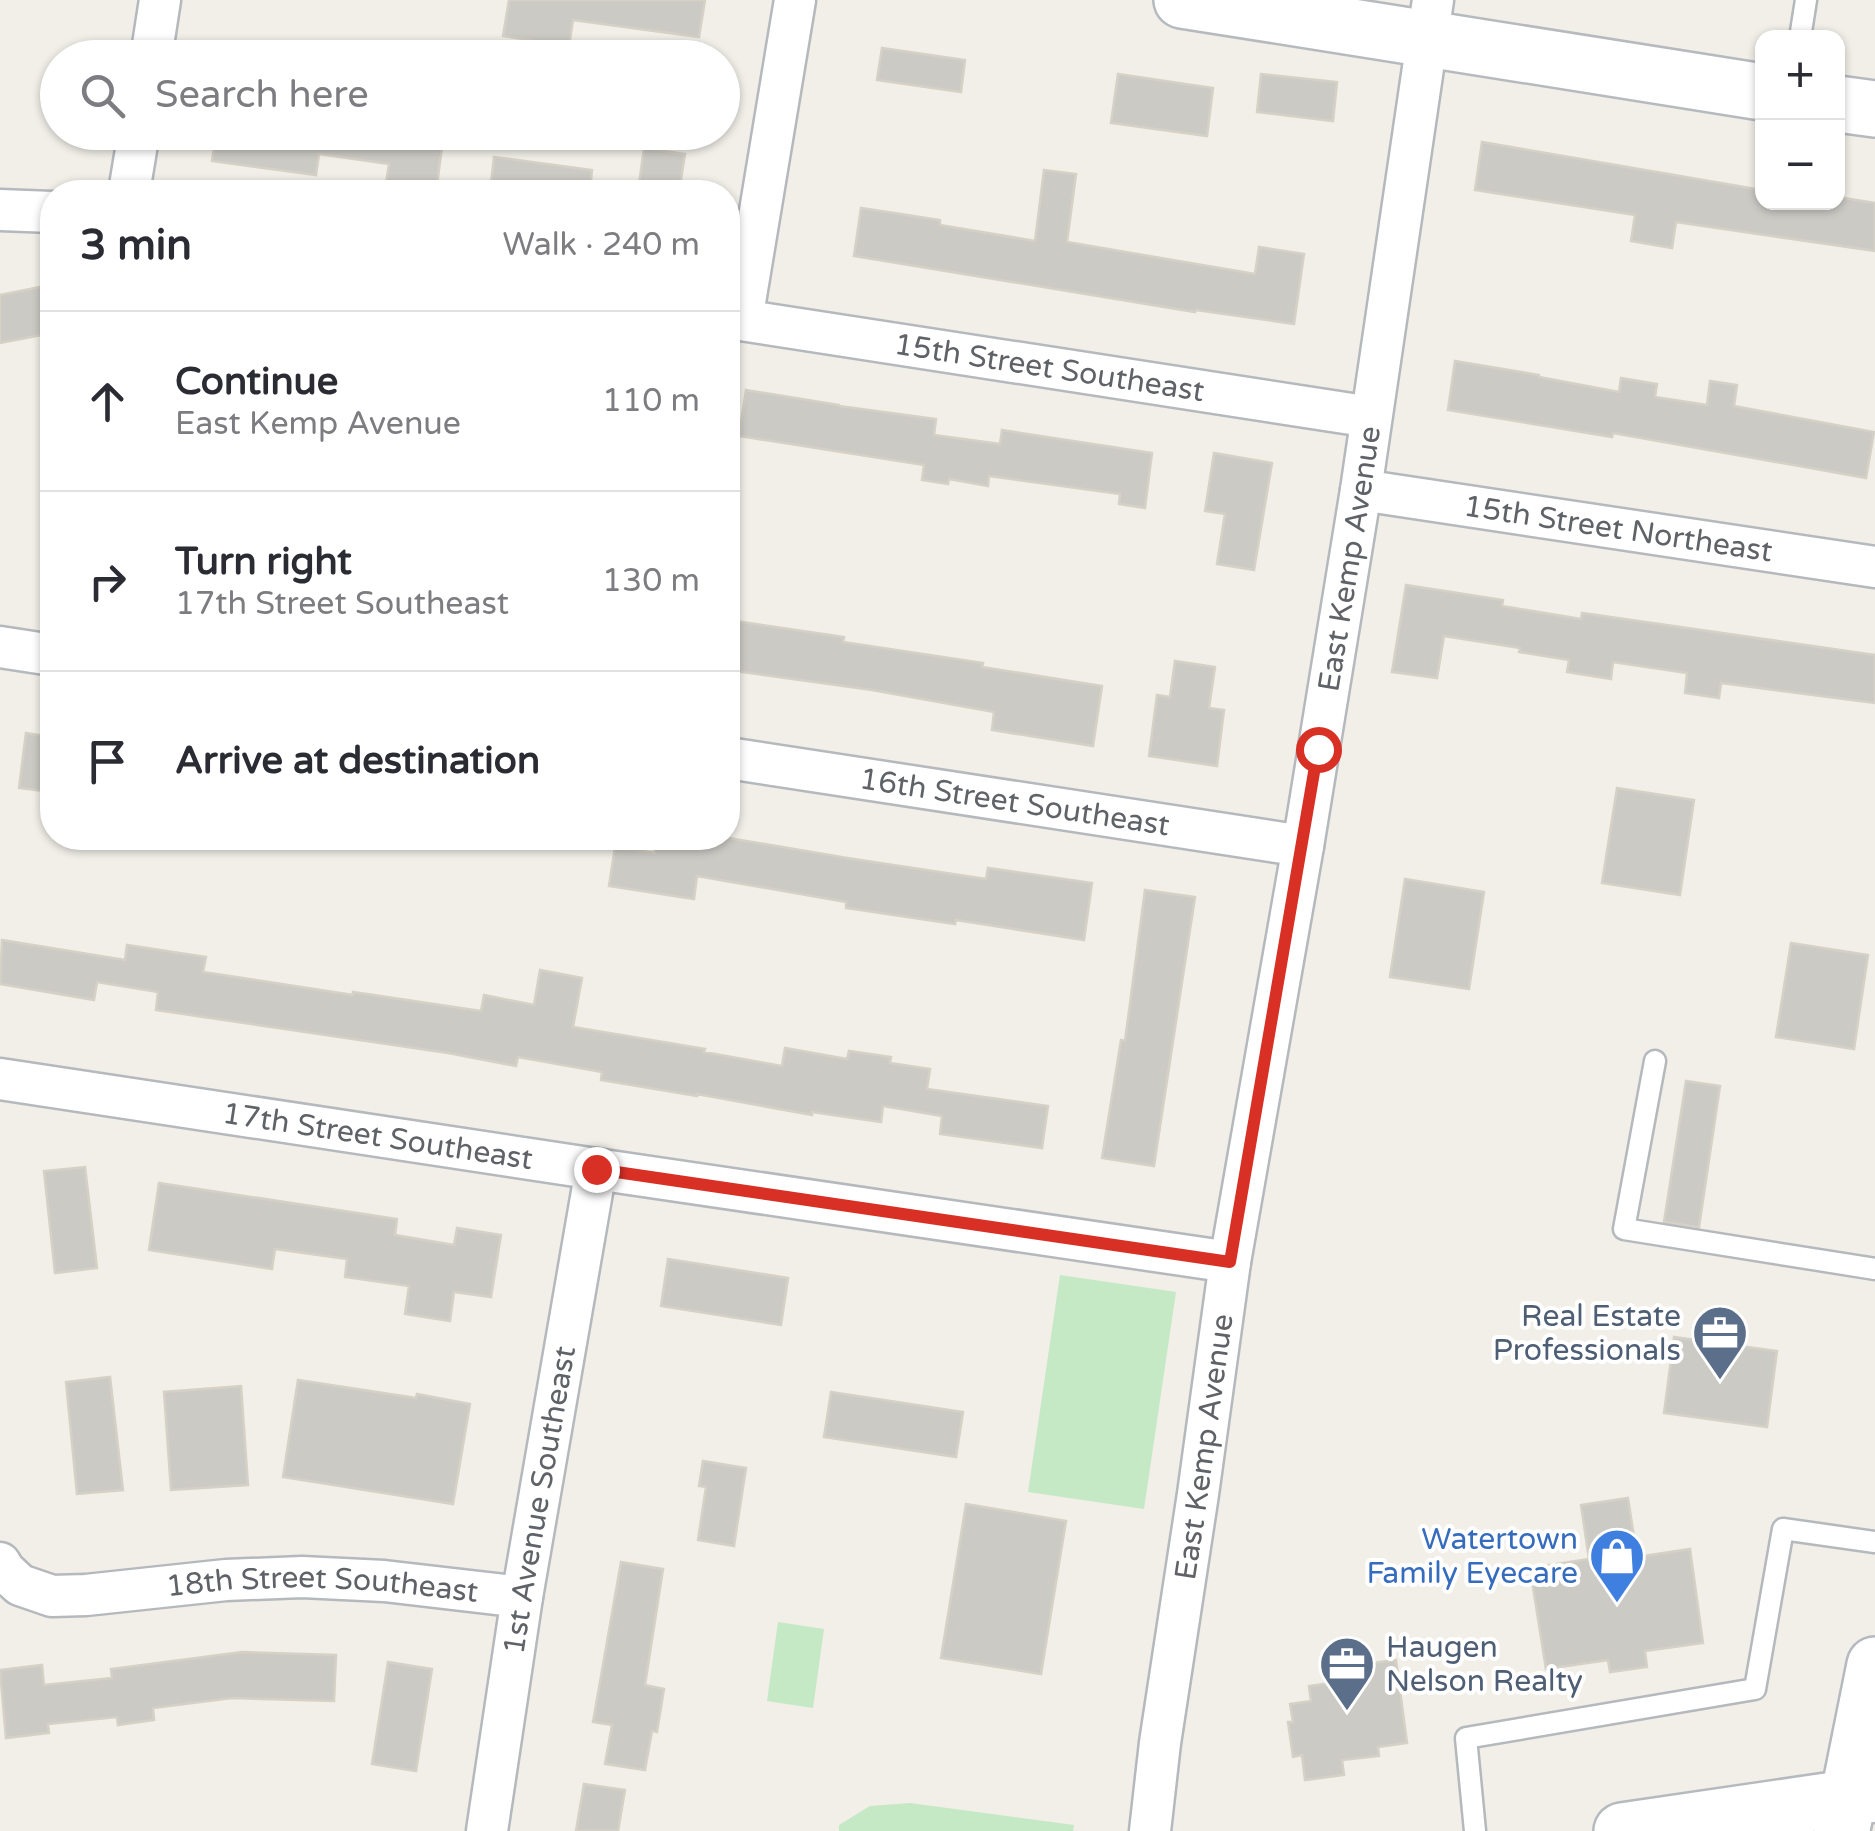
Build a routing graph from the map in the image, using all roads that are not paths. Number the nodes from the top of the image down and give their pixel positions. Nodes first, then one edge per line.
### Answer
1 (160, 0) edge
2 (796, 0) edge
3 (1182, 0) edge
4 (1806, 0) edge
5 (1430, 18) edge
6 (1801, 30) edge
7 (153, 40) edge
8 (1755, 90) edge
9 (1845, 105) edge
10 (1875, 110) edge
11 (135, 150) edge
12 (131, 180) edge
13 (0, 210) edge
14 (40, 212) edge
15 (740, 293) edge
16 (740, 320) edge
17 (1371, 417) junction
18 (1360, 490) junction
19 (1875, 567) edge
20 (0, 646) edge
21 (40, 652) edge
22 (740, 760) edge
23 (1302, 846) junction
24 (1655, 1061) dead end
25 (0, 1078) edge
26 (596, 1169) junction
27 (1230, 1262) junction
28 (1875, 1268) edge
29 (1875, 1542) edge
30 (0, 1563) edge
31 (522, 1597) junction
32 (1875, 1665) edge
33 (1855, 1808) edge
34 (487, 1831) edge
35 (1150, 1831) edge
36 (1475, 1831) edge
37 (1622, 1831) edge

1 - 7 street
2 - 15 street
3 - 5 street
4 - 6 lane
5 - 8 street
5 - 17 street, East Kemp Avenue
9 - 10 street
11 - 12 street
13 - 14 street
16 - 17 street, 15th Street Southeast
17 - 18 street, East Kemp Avenue
18 - 19 street, 15th Street Northeast
18 - 23 street, East Kemp Avenue
20 - 21 street
22 - 23 street, 16th Street Southeast
23 - 27 street, East Kemp Avenue
24 - 28 lane
25 - 26 street, 17th Street Southeast
26 - 27 street, 17th Street Southeast
26 - 31 street, 1st Avenue Southeast
27 - 35 street, East Kemp Avenue
29 - 36 lane
30 - 31 street, 18th Street Southeast
31 - 34 street, 1st Avenue Southeast
32 - 33 street
33 - 37 street

